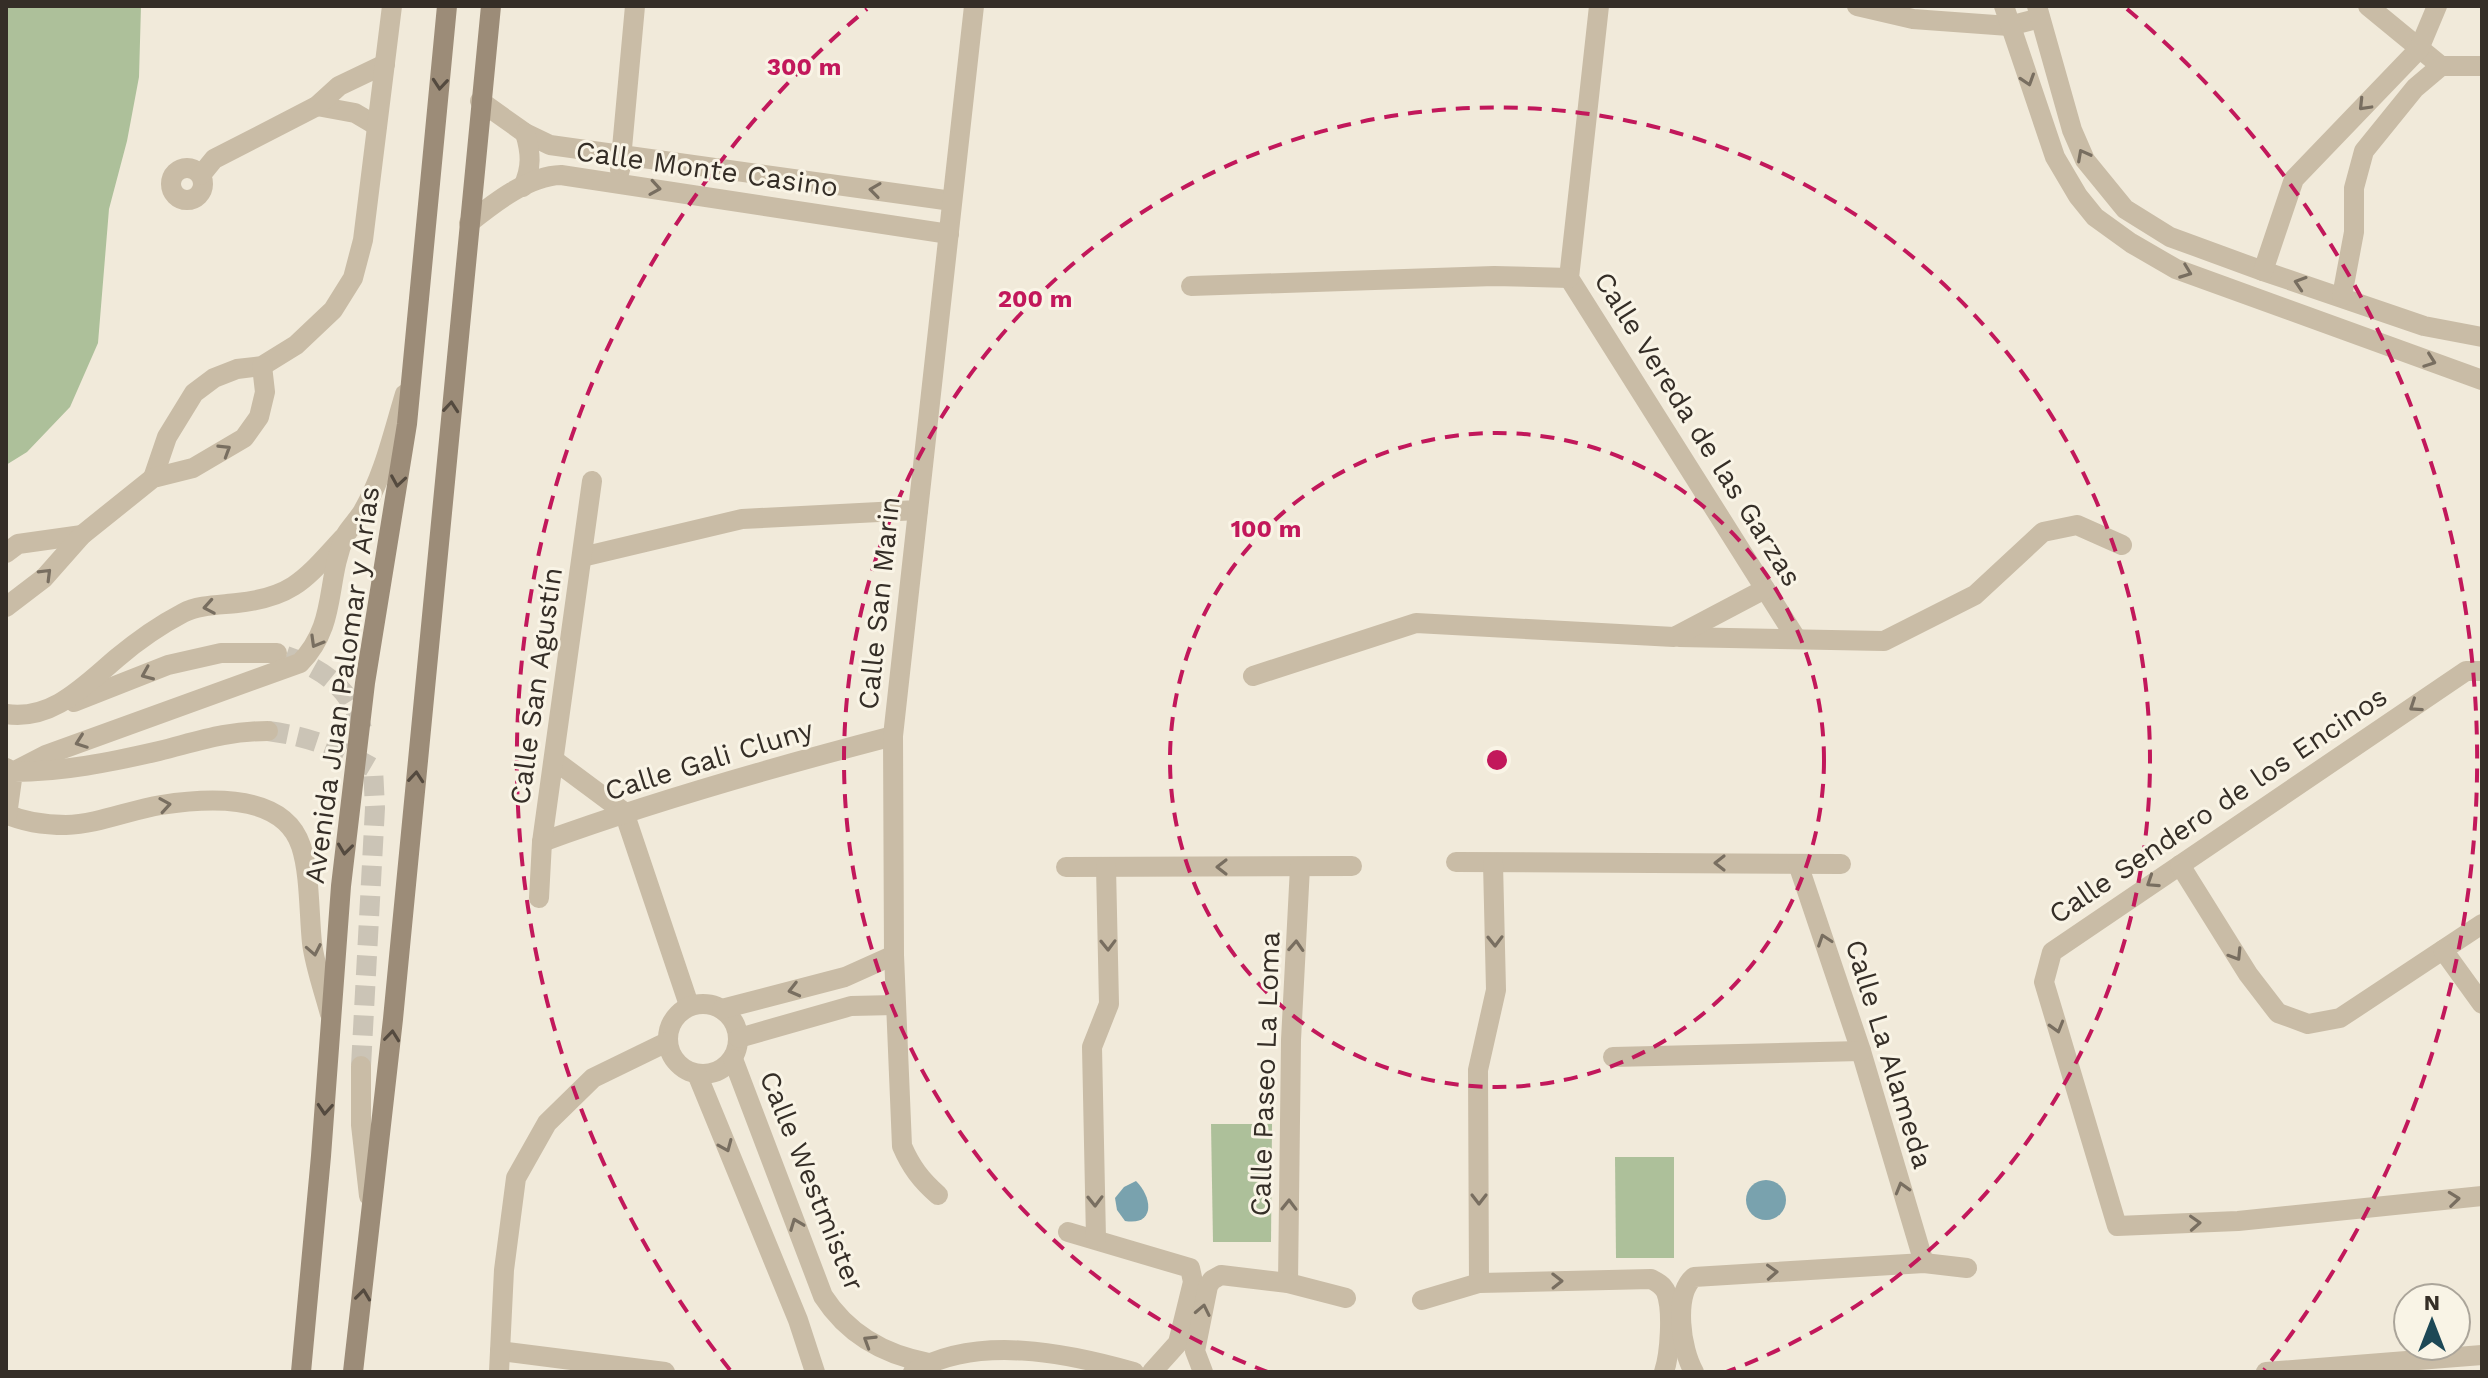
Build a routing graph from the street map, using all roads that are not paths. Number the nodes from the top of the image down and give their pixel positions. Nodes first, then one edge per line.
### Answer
1 (392, 6) edge
2 (447, 6) edge
3 (491, 6) edge
4 (635, 6) edge
5 (974, 6) edge
6 (1599, 6) edge
7 (1857, 6) edge
8 (2368, 6) edge
9 (2437, 6) edge
10 (2038, 12) edge
11 (2007, 16) edge
12 (2419, 49) junction
13 (385, 64) junction
14 (2441, 66) junction
15 (2482, 66) edge
16 (480, 101) junction
17 (317, 106) junction
18 (377, 126) junction
19 (2339, 131) junction
20 (525, 133) junction
21 (2364, 151) junction
22 (621, 156) junction
23 (201, 175) dead end
24 (619, 182) junction
25 (523, 187) junction
26 (952, 201) junction
27 (469, 223) junction
28 (949, 234) junction
29 (2263, 271) junction
30 (1569, 278) junction
31 (1191, 286) dead end
32 (2342, 296) junction
33 (2482, 337) edge
34 (415, 359) junction
35 (262, 366) junction
36 (2482, 380) edge
37 (153, 478) junction
38 (592, 481) dead end
39 (918, 510) junction
40 (82, 535) junction
41 (346, 535) junction
42 (2122, 545) dead end
43 (6, 553) edge
44 (582, 557) junction
45 (1765, 589) junction
46 (6, 607) edge
47 (1674, 637) junction
48 (1796, 638) junction
49 (277, 653) tunnel mouth
50 (2482, 671) edge
51 (1253, 676) dead end
52 (54, 708) junction
53 (6, 714) edge
54 (268, 731) tunnel mouth
55 (893, 736) junction
56 (554, 760) junction
57 (10, 770) edge
58 (624, 812) junction
59 (6, 815) edge
60 (542, 842) junction
61 (1456, 862) dead end
62 (1493, 863) junction
63 (1798, 864) junction
64 (1841, 864) dead end
65 (2180, 865) junction
66 (1352, 866) dead end
67 (1066, 867) dead end
68 (1106, 867) junction
69 (1300, 867) junction
70 (539, 898) dead end
71 (2482, 924) edge
72 (2443, 950) junction
73 (894, 955) junction
74 (845, 977) junction
75 (2482, 1004) edge
76 (689, 1005) junction
77 (895, 1005) junction
78 (851, 1006) junction
79 (722, 1009) junction
80 (331, 1020) junction
81 (739, 1038) junction
82 (667, 1042) junction
83 (1861, 1051) junction
84 (1613, 1057) dead end
85 (733, 1059) junction
86 (361, 1066) tunnel mouth
87 (697, 1074) junction
88 (938, 1195) dead end
89 (2482, 1196) edge
90 (372, 1220) junction
91 (1068, 1232) dead end
92 (1096, 1239) junction
93 (1924, 1263) junction
94 (1967, 1268) dead end
95 (1288, 1283) junction
96 (1479, 1283) junction
97 (1346, 1298) dead end
98 (1422, 1300) dead end
99 (836, 1315) junction
100 (803, 1331) junction
101 (2482, 1355) edge
102 (500, 1362) edge
103 (921, 1367) edge
104 (301, 1372) edge
105 (353, 1372) edge
106 (665, 1372) edge
107 (815, 1372) edge
108 (1134, 1372) edge
109 (1152, 1372) edge
110 (1203, 1372) edge
111 (1664, 1372) edge
112 (1694, 1372) edge
113 (2266, 1372) edge

1 - 13 street
2 -> 34 main road, Avenida Juan Palomar y Arias
3 - 16 main road
4 - 22 street
5 - 26 street, Calle San Marin
6 - 30 street, Calle Vereda de las Garzas
7 - 11 street
8 - 12 street
9 - 12 street
10 - 11 street
29 -> 10 street
11 -> 36 street
12 - 14 street
12 -> 19 street
13 - 17 street
13 - 18 street
14 - 15 street
14 - 21 street
16 - 20 street, Calle Monte Casino
16 - 27 main road
17 - 18 street
17 - 23 street
18 - 35 street
19 - 21 street
19 - 29 street
20 - 22 street, Calle Monte Casino
20 - 25 street
21 - 32 street
22 - 24 street
26 -> 22 street, Calle Monte Casino
24 - 25 street, Calle Monte Casino
24 -> 28 street, Calle Monte Casino
25 - 27 street, Calle Monte Casino
26 - 28 street, Calle San Marin
90 -> 27 main road
28 - 39 street, Calle San Marin
32 -> 29 street
30 - 31 street
30 - 45 street, Calle Vereda de las Garzas
32 - 33 street
34 - 41 street
34 -> 80 main road, Avenida Juan Palomar y Arias
35 - 37 street
37 -> 35 street
37 - 40 street
38 - 44 street, Calle San Agustín
39 - 44 street
39 - 55 street, Calle San Marin
40 - 43 street
46 -> 40 street
41 -> 52 street
41 -> 57 street
42 - 48 street
44 - 56 street, Calle San Agustín
45 - 47 street
45 - 48 street, Calle Vereda de las Garzas
47 - 48 street
47 - 51 street
49 -> 52 street
50 -> 65 street, Calle Sendero de los Encinos
52 - 53 street
54 - 57 street
55 - 58 street, Calle Gali Cluny
55 - 73 street, Calle San Marin
56 - 58 street
56 - 60 street, Calle San Agustín
57 - 59 street
58 - 60 street, Calle Gali Cluny
58 - 76 street
59 -> 80 street
60 - 70 street, Calle San Agustín
61 - 62 street
63 -> 62 street
62 -> 96 street
63 - 64 street
83 -> 63 street, Calle La Alameda
65 -> 72 street
65 -> 89 street, Calle Sendero de los Encinos
66 - 69 street
67 - 68 street
69 -> 68 street
68 -> 92 street
95 -> 69 street, Calle Paseo La Loma
71 - 72 street
72 - 75 street
73 - 74 street
73 - 77 street, Calle San Marin
74 - 78 street
74 -> 79 street
76 - 79 street
76 - 82 street
77 - 78 street
77 - 88 street, Calle San Marin
78 - 81 street
79 - 81 street
80 -> 104 main road, Avenida Juan Palomar y Arias
81 - 85 street
82 - 87 street
82 - 102 street
83 - 84 street
93 -> 83 street, Calle La Alameda
85 - 87 street
99 -> 85 street, Calle Westmister
86 - 90 street
87 -> 100 street
105 -> 90 main road
91 - 92 street
92 - 109 street
93 - 94 street
112 -> 93 street
95 - 97 street
110 -> 95 street
96 - 98 street
96 -> 111 street
99 - 100 street
103 -> 99 street, Calle Westmister
100 - 107 street
101 - 113 street
102 - 106 street
103 - 108 street

